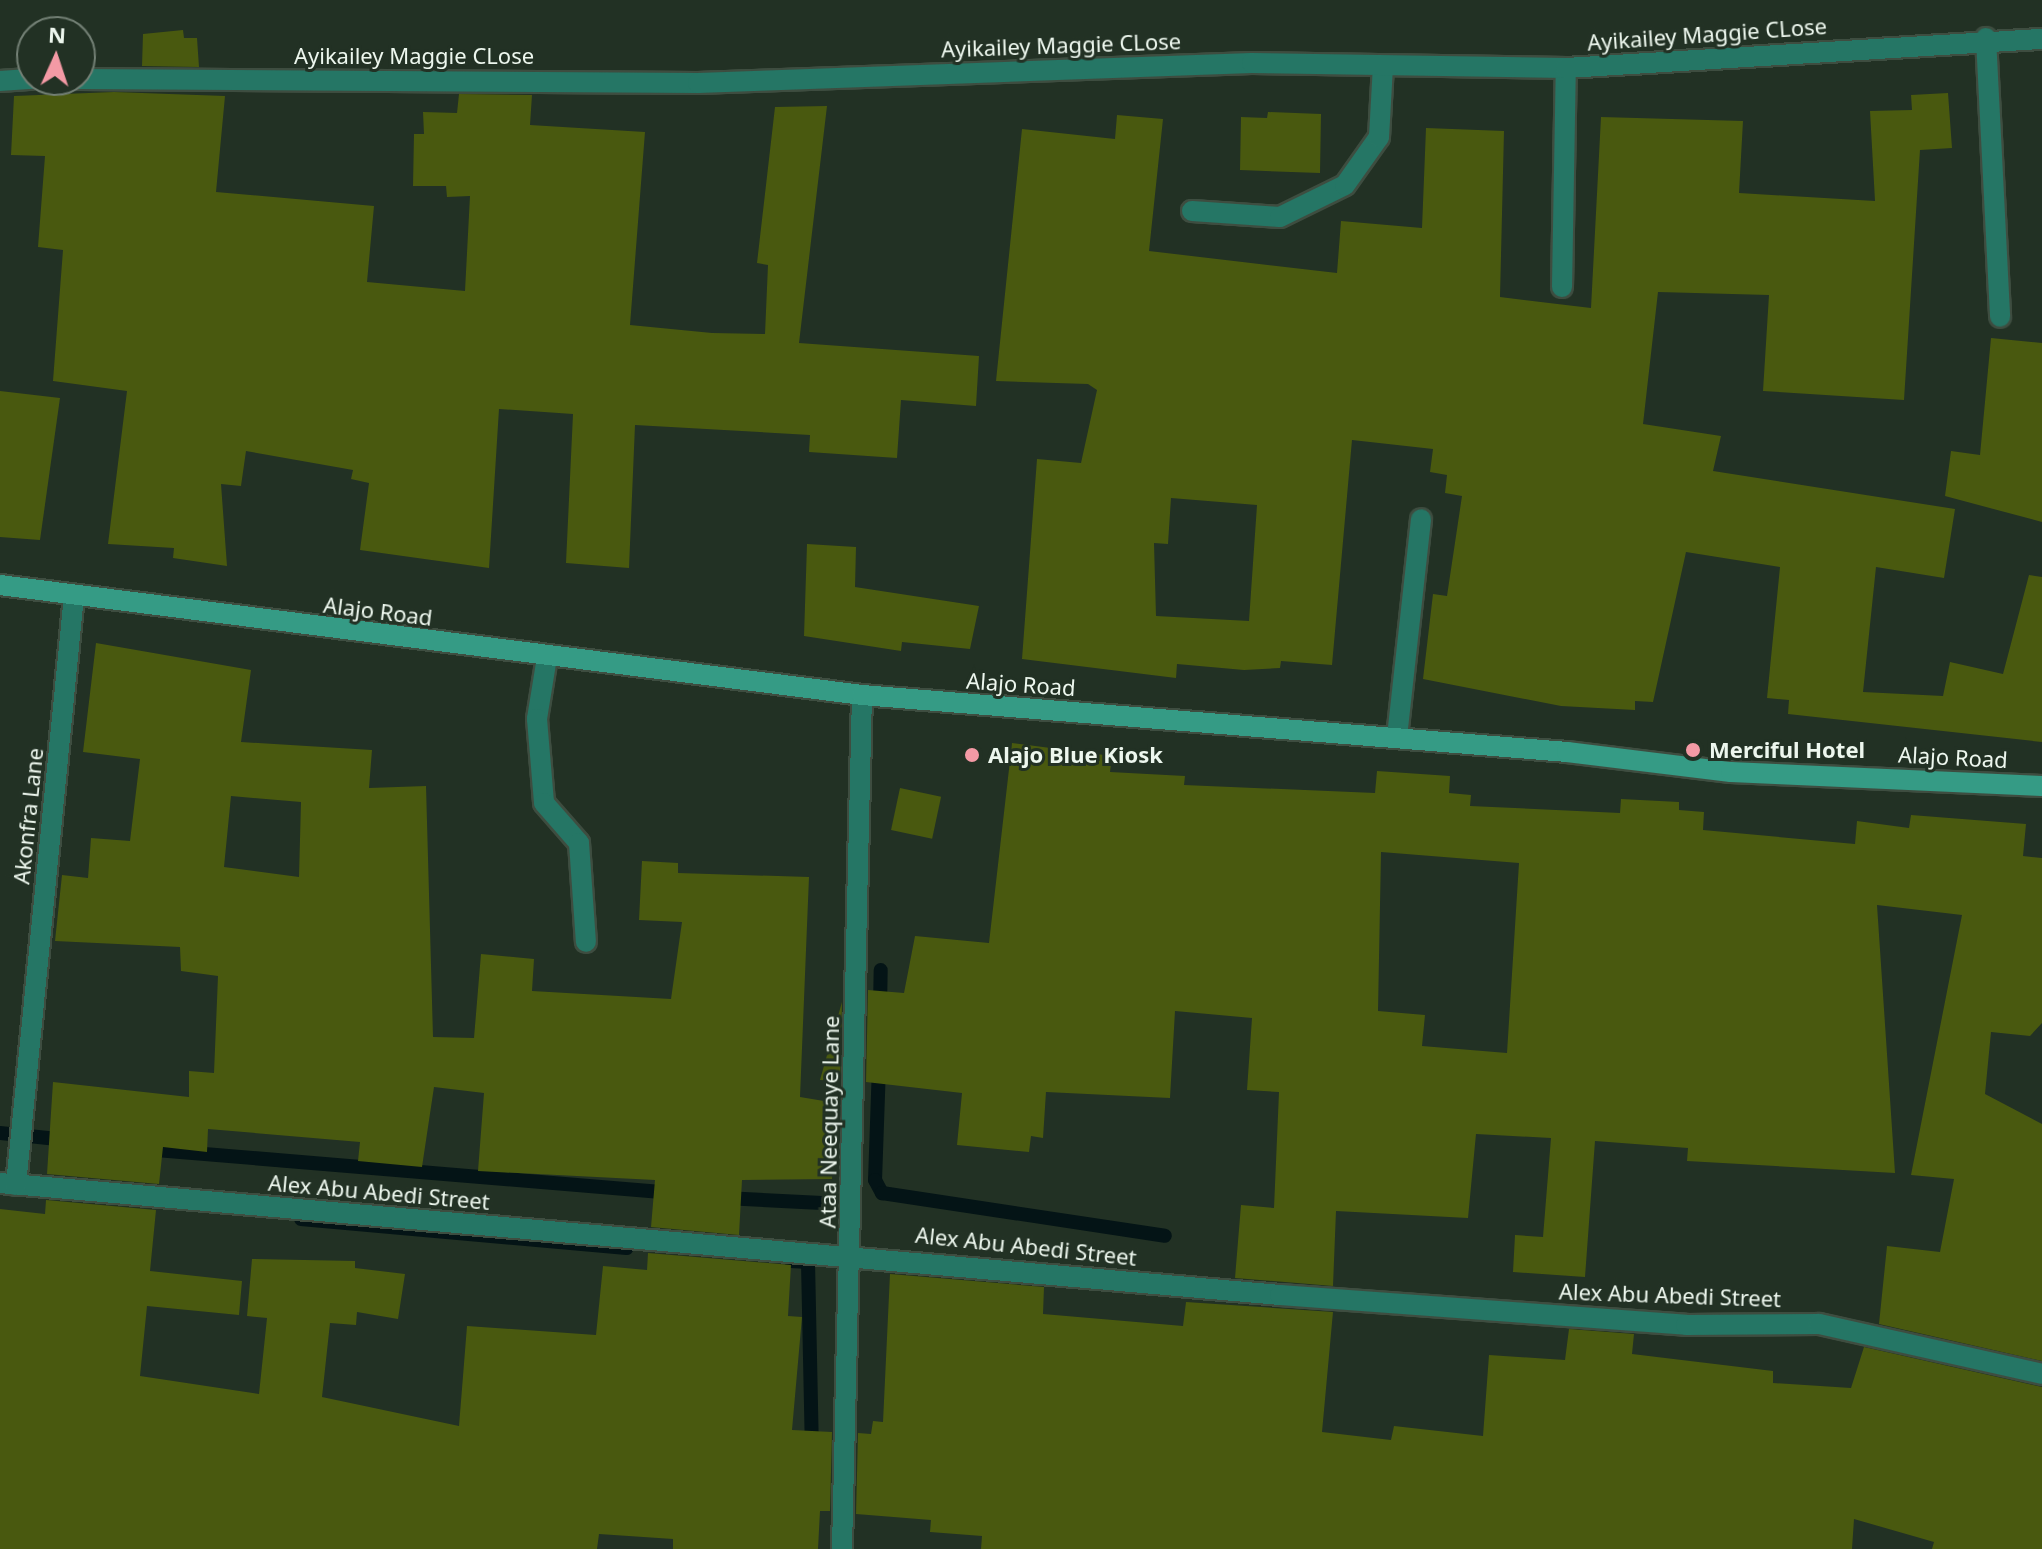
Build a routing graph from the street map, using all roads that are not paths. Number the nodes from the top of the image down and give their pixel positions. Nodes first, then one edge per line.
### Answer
1 (1986, 38) junction
2 (2042, 39) edge
3 (1383, 66) junction
4 (1566, 68) junction
5 (96, 79) edge
6 (1192, 211) dead end
7 (1562, 287) dead end
8 (2000, 317) dead end
9 (1421, 519) dead end
10 (0, 585) edge
11 (74, 596) junction
12 (547, 657) junction
13 (862, 695) junction
14 (1397, 737) junction
15 (2042, 786) edge
16 (586, 942) dead end
17 (8, 1184) edge
18 (850, 1252) junction
19 (2042, 1374) edge
20 (842, 1549) edge

1 - 2 street, Ayikailey Maggie CLose
1 - 4 street, Ayikailey Maggie CLose
1 - 8 street
3 - 4 street, Ayikailey Maggie CLose
3 - 5 street, Ayikailey Maggie CLose
3 - 6 street
4 - 7 street
9 - 14 street
10 - 11 street, Alajo Road
11 - 12 street, Alajo Road
11 - 17 street, Akonfra Lane
12 - 13 street, Alajo Road
12 - 16 street
13 - 14 street, Alajo Road
13 - 18 street, Ataa Neequaye Lane
14 - 15 street, Alajo Road
17 - 18 street, Alex Abu Abedi Street
18 - 19 street, Alex Abu Abedi Street
18 - 20 street, Ataa Neequaye Lane

